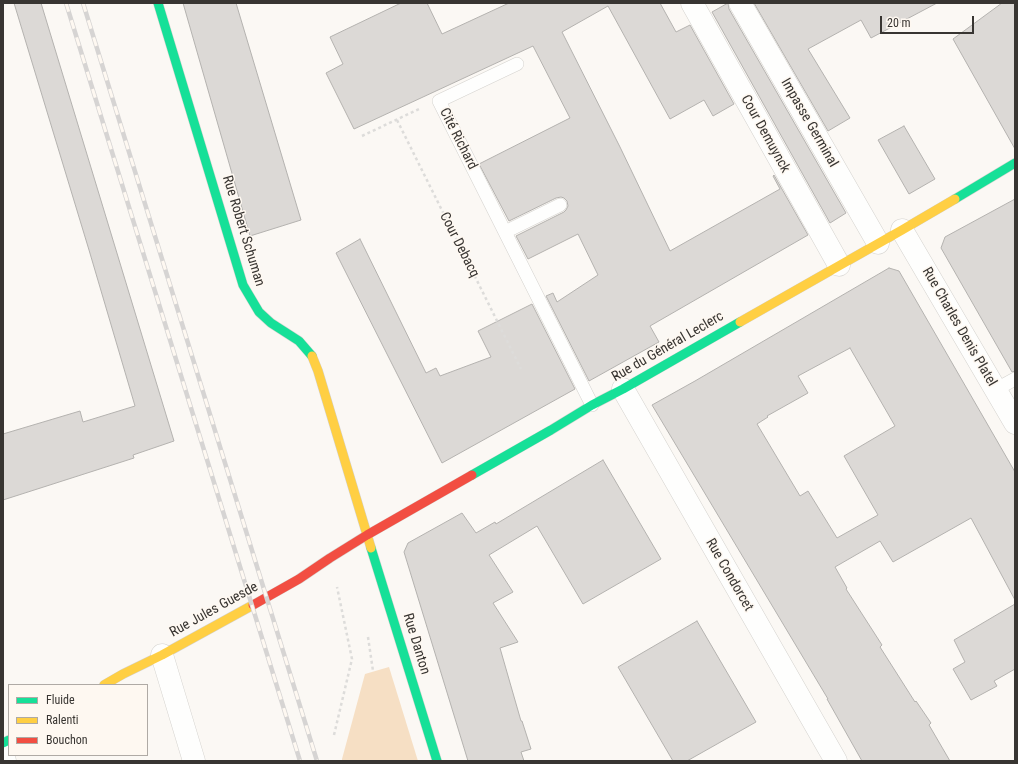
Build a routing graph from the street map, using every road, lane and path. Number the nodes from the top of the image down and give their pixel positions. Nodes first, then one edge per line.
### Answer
1 (158, 3) edge
2 (692, 3) edge
3 (740, 3) edge
4 (517, 64) dead end
5 (425, 106) dead end
6 (396, 120) junction
7 (362, 136) dead end
8 (1015, 163) edge
9 (560, 205) dead end
10 (902, 230) junction
11 (505, 232) junction
12 (878, 243) junction
13 (839, 265) junction
14 (521, 370) dead end
15 (1015, 379) edge
16 (623, 389) junction
17 (995, 390) junction
18 (592, 405) junction
19 (1015, 424) edge
20 (368, 535) junction
21 (333, 556) junction
22 (162, 655) junction
23 (106, 684) edge
24 (334, 735) dead end
25 (3, 754) edge
26 (5, 761) edge
27 (194, 761) edge
28 (437, 761) edge
29 (836, 761) edge

1 - 20 street, Rue Robert Schuman
2 - 13 street, Cour Demuynck
3 - 12 street, Impasse Germinal
4 - 11 lane, Cité Richard
5 - 6 path
6 - 7 path
6 - 14 path, Cour Debacq
8 - 10 street, Rue du Général Leclerc
9 - 11 lane
10 - 12 street, Rue du Général Leclerc
10 - 17 street, Rue Charles Denis Platel
11 - 18 lane, Cité Richard
12 - 13 street, Rue du Général Leclerc
13 - 16 street, Rue du Général Leclerc
15 - 17 lane
16 - 18 street, Rue du Général Leclerc
16 - 29 street, Rue Condorcet
17 - 19 street, Rue Charles Denis Platel
18 - 20 street, Rue du Général Leclerc
20 - 21 street, Rue du Général Leclerc
20 - 28 street, Rue Danton
21 - 22 street, Rue Jules Guesde
21 - 24 path
22 - 23 street, Rue Jules Guesde
22 - 27 street
25 - 26 street

